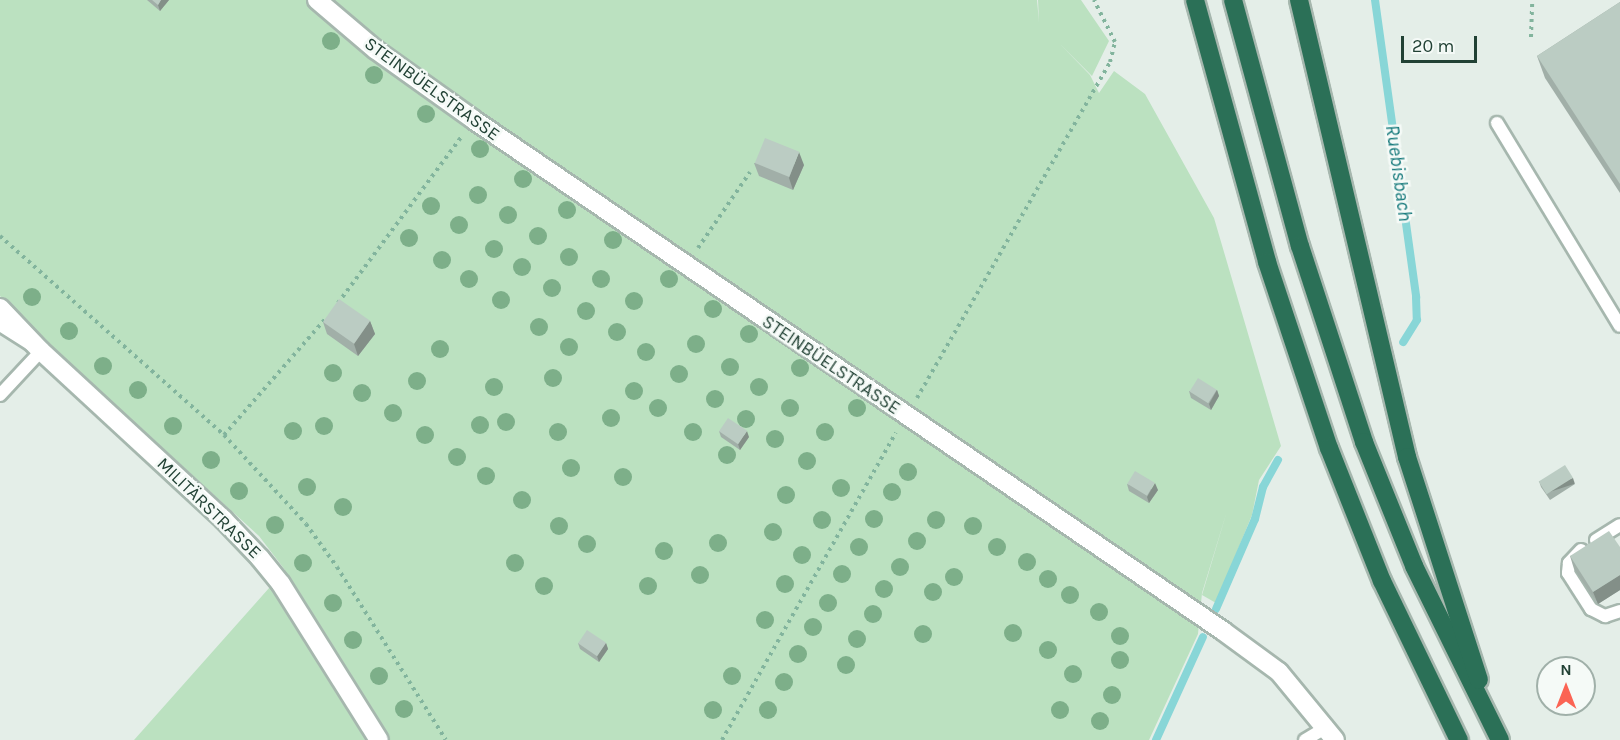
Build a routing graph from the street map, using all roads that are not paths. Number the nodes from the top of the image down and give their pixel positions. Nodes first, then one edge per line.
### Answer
1 (317, 0) edge
2 (1195, 0) edge
3 (1233, 0) edge
4 (1299, 0) edge
5 (1497, 123) dead end
6 (0, 308) edge
7 (0, 325) edge
8 (1620, 326) edge
9 (40, 351) junction
10 (0, 395) edge
11 (1620, 525) edge
12 (1620, 611) edge
13 (1331, 734) edge
14 (1499, 738) edge
15 (380, 740) edge
16 (1305, 740) edge
17 (1460, 740) edge

1 - 13 street, STEINBÜELSTRASSE
2 - 17 highway
3 - 14 highway
4 - 14 highway
5 - 8 lane
6 - 9 street, MILITÄRSTRASSE
7 - 9 lane
9 - 10 lane
9 - 15 street, MILITÄRSTRASSE
11 - 12 lane
13 - 16 lane

